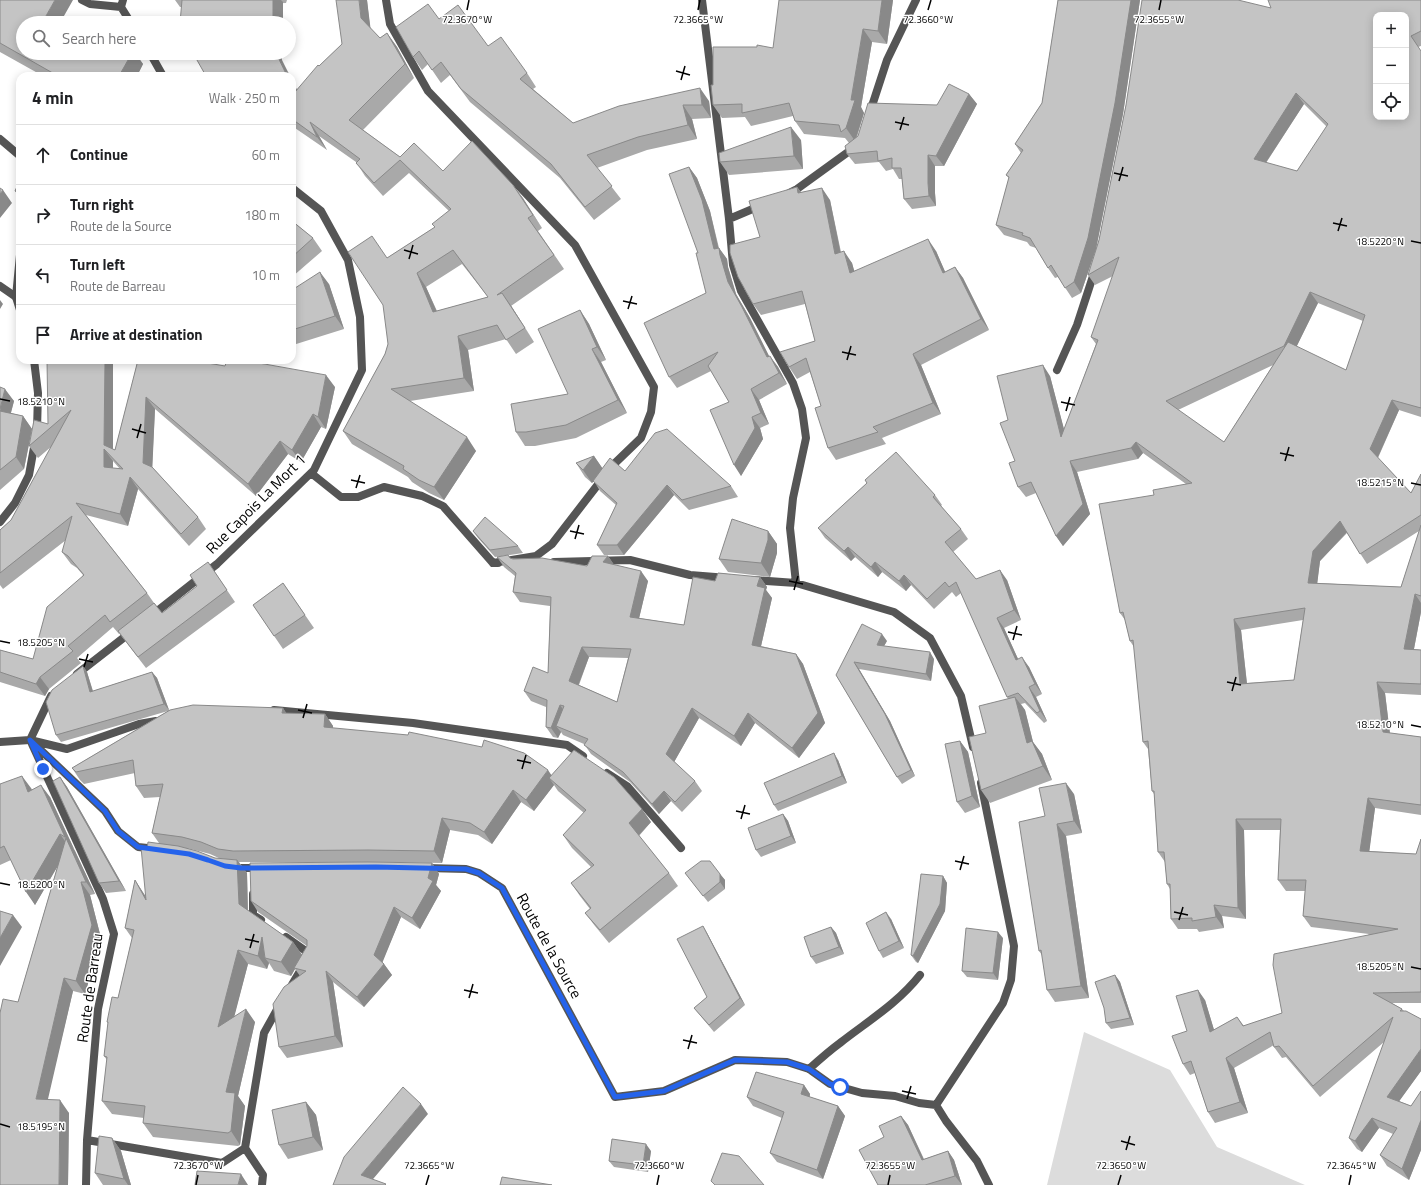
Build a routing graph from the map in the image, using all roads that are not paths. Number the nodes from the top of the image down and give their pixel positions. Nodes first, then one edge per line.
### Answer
1 (82, 0) edge
2 (386, 0) edge
3 (702, 0) edge
4 (916, 0) edge
5 (122, 4) edge
6 (128, 16) edge
7 (154, 60) edge
8 (161, 72) edge
9 (867, 121) edge
10 (0, 139) edge
11 (860, 144) edge
12 (16, 153) edge
13 (296, 191) edge
14 (784, 195) edge
15 (770, 201) edge
16 (729, 219) junction
17 (1096, 265) edge
18 (0, 286) edge
19 (16, 297) edge
20 (34, 364) edge
21 (1057, 370) dead end
22 (311, 473) junction
23 (0, 522) edge
24 (493, 564) junction
25 (796, 583) junction
26 (71, 679) edge
27 (58, 688) edge
28 (265, 709) edge
29 (167, 719) edge
30 (30, 740) junction
31 (0, 742) edge
32 (975, 758) edge
33 (591, 762) edge
34 (603, 770) edge
35 (978, 773) edge
36 (681, 848) dead end
37 (167, 851) edge
38 (225, 866) edge
39 (267, 868) edge
40 (421, 868) edge
41 (252, 876) junction
42 (266, 924) edge
43 (278, 932) edge
44 (920, 976) dead end
45 (809, 1069) junction
46 (936, 1105) junction
47 (87, 1140) junction
48 (245, 1148) junction
49 (86, 1185) edge
50 (262, 1185) edge
51 (989, 1185) edge

1 - 5 street
2 - 24 street
3 - 16 street
4 - 9 street
5 - 6 street
7 - 8 street
10 - 12 street
11 - 14 street
13 - 22 street, Rue Capois La Mort 1
15 - 16 street
16 - 25 street
17 - 21 street
18 - 19 street
20 - 23 street
22 - 24 street
22 - 26 street, Rue Capois La Mort 1
24 - 25 street
25 - 32 street
27 - 30 street
28 - 33 street
29 - 30 street
30 - 31 street
30 - 37 street
30 - 47 street, Route de Barreau
34 - 36 street
35 - 46 street
38 - 41 street
39 - 41 street
40 - 45 street, Route de la Source
41 - 42 street
43 - 48 street
44 - 45 street
45 - 46 street
46 - 51 street
47 - 48 street
47 - 49 street, Route de Barreau
48 - 50 street

